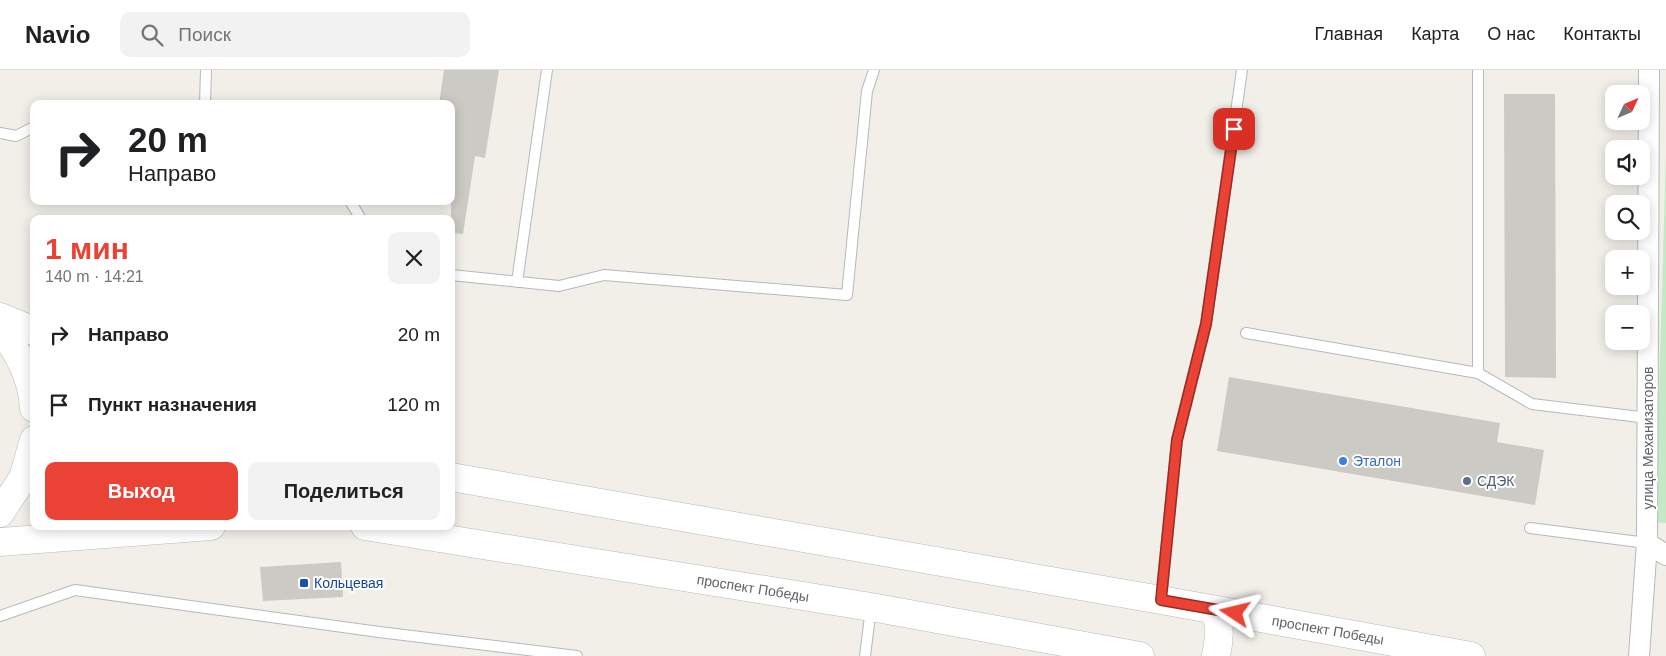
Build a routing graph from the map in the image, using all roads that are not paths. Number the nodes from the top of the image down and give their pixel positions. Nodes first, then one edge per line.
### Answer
1 (206, 70) edge
2 (547, 70) edge
3 (874, 70) edge
4 (1242, 70) edge
5 (1478, 70) edge
6 (1649, 70) edge
7 (205, 100) edge
8 (30, 129) edge
9 (0, 133) edge
10 (455, 275) edge
11 (517, 282) junction
12 (0, 317) edge
13 (0, 328) edge
14 (30, 330) edge
15 (1246, 332) dead end
16 (1478, 373) junction
17 (30, 382) edge
18 (1648, 418) junction
19 (30, 454) edge
20 (455, 478) edge
21 (0, 513) edge
22 (1530, 528) dead end
23 (158, 530) edge
24 (390, 530) edge
25 (0, 542) edge
26 (1647, 543) junction
27 (1666, 555) edge
28 (1161, 600) junction
29 (871, 607) junction
30 (1216, 610) junction
31 (0, 616) edge
32 (577, 656) edge
33 (865, 656) edge
34 (1140, 656) edge
35 (1216, 656) edge
36 (1471, 656) edge
37 (1639, 656) edge

1 - 7 lane
2 - 11 lane
3 - 11 lane
4 - 28 lane
5 - 16 lane
6 - 18 street, улица Механизаторов
8 - 9 lane
10 - 11 lane
12 - 14 main road
13 - 17 main road
15 - 16 lane
16 - 18 lane
18 - 26 street, улица Механизаторов
19 - 21 main road
20 - 28 main road, проспект Победы
22 - 26 lane
23 - 25 main road
24 - 29 main road, проспект Победы
26 - 27 street
26 - 37 street, улица Механизаторов
28 - 30 main road, проспект Победы
29 - 33 lane
29 - 34 main road, проспект Победы
30 - 35 main road
30 - 36 main road, проспект Победы
31 - 32 lane

